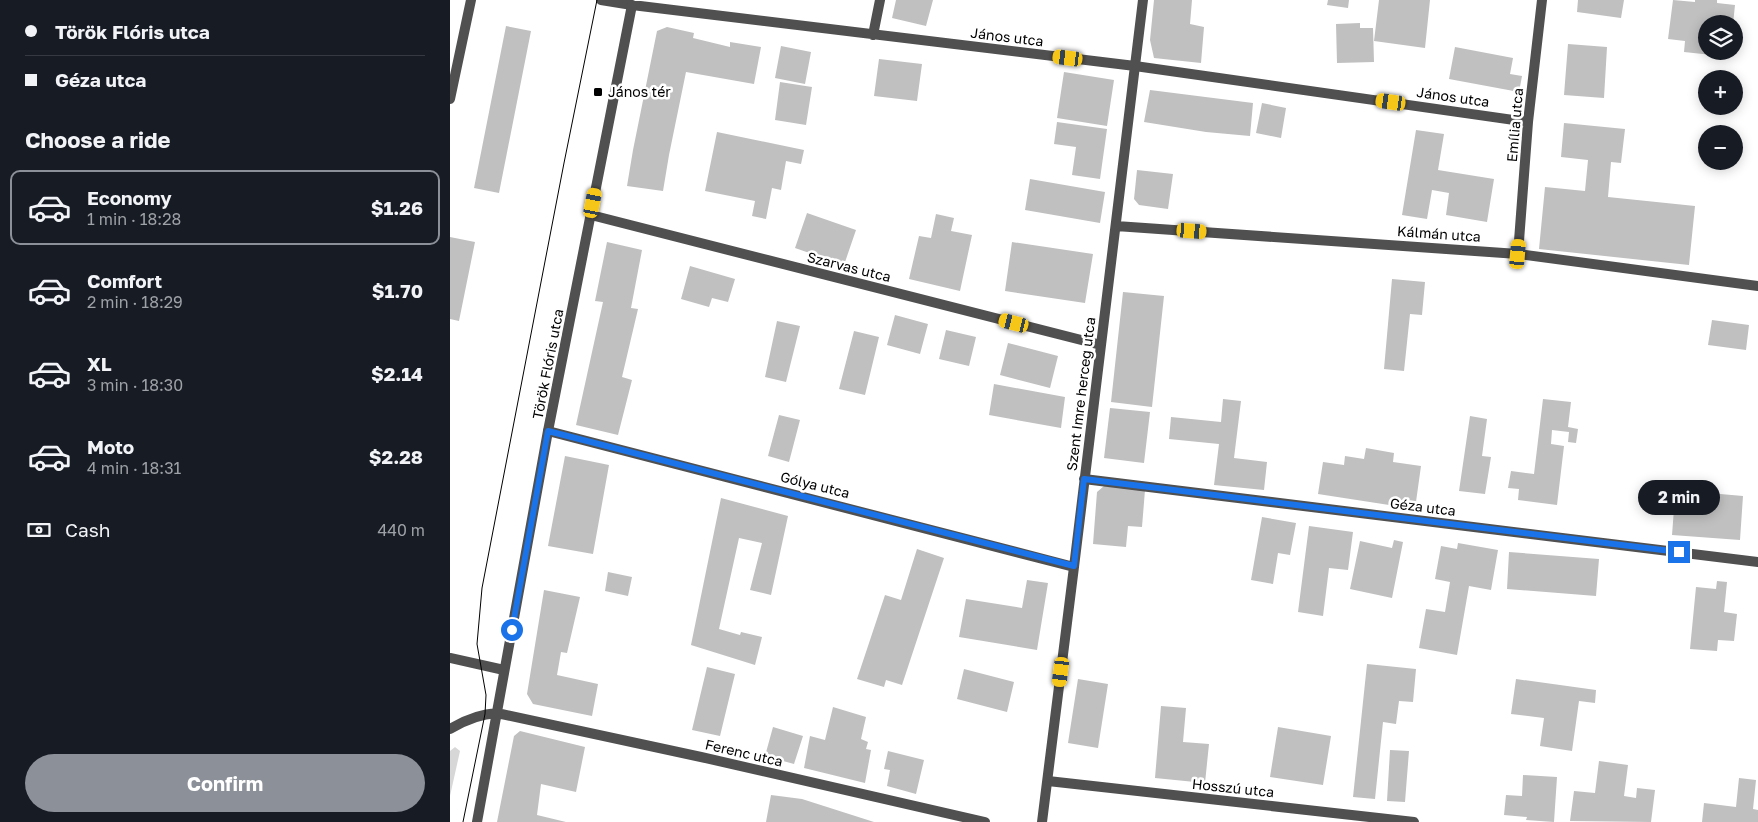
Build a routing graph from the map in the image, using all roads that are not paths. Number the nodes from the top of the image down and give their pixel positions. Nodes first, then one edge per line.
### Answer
1 (471, 0) edge
2 (601, 0) edge
3 (880, 0) edge
4 (1143, 0) edge
5 (1542, 0) edge
6 (633, 3) edge
7 (873, 35) junction
8 (1135, 66) junction
9 (450, 99) edge
10 (1528, 122) junction
11 (591, 215) junction
12 (1116, 226) junction
13 (1518, 254) junction
14 (1758, 286) edge
15 (1101, 345) junction
16 (548, 431) junction
17 (1084, 479) junction
18 (1758, 562) edge
19 (1074, 566) junction
20 (450, 658) edge
21 (504, 670) junction
22 (497, 713) junction
23 (450, 729) edge
24 (1048, 781) junction
25 (477, 822) edge
26 (985, 822) edge
27 (1042, 822) edge
28 (1414, 822) edge

1 - 9 street
2 - 6 street, János utca
3 - 7 street
4 - 8 street, Szent Imre herceg utca
5 - 10 street, Emília utca
6 - 7 street, János utca
6 - 11 street, Török Flóris utca
7 - 8 street, János utca
8 - 10 street, János utca
8 - 12 street, Szent Imre herceg utca
10 - 13 street, Emília utca
11 - 15 street, Szarvas utca
11 - 16 street, Török Flóris utca
12 - 13 street, Kálmán utca
12 - 15 street, Szent Imre herceg utca
13 - 14 street, Kálmán utca
15 - 17 street, Szent Imre herceg utca
16 - 19 street, Gólya utca
16 - 21 street, Török Flóris utca
17 - 18 street, Géza utca
17 - 19 street, Szent Imre herceg utca
19 - 24 street, Szent Imre herceg utca
20 - 21 street
21 - 22 street, Török Flóris utca
22 - 23 street
22 - 25 street, Török Flóris utca
22 - 26 street, Ferenc utca
24 - 27 street, Szent Imre herceg utca
24 - 28 street, Hosszú utca

